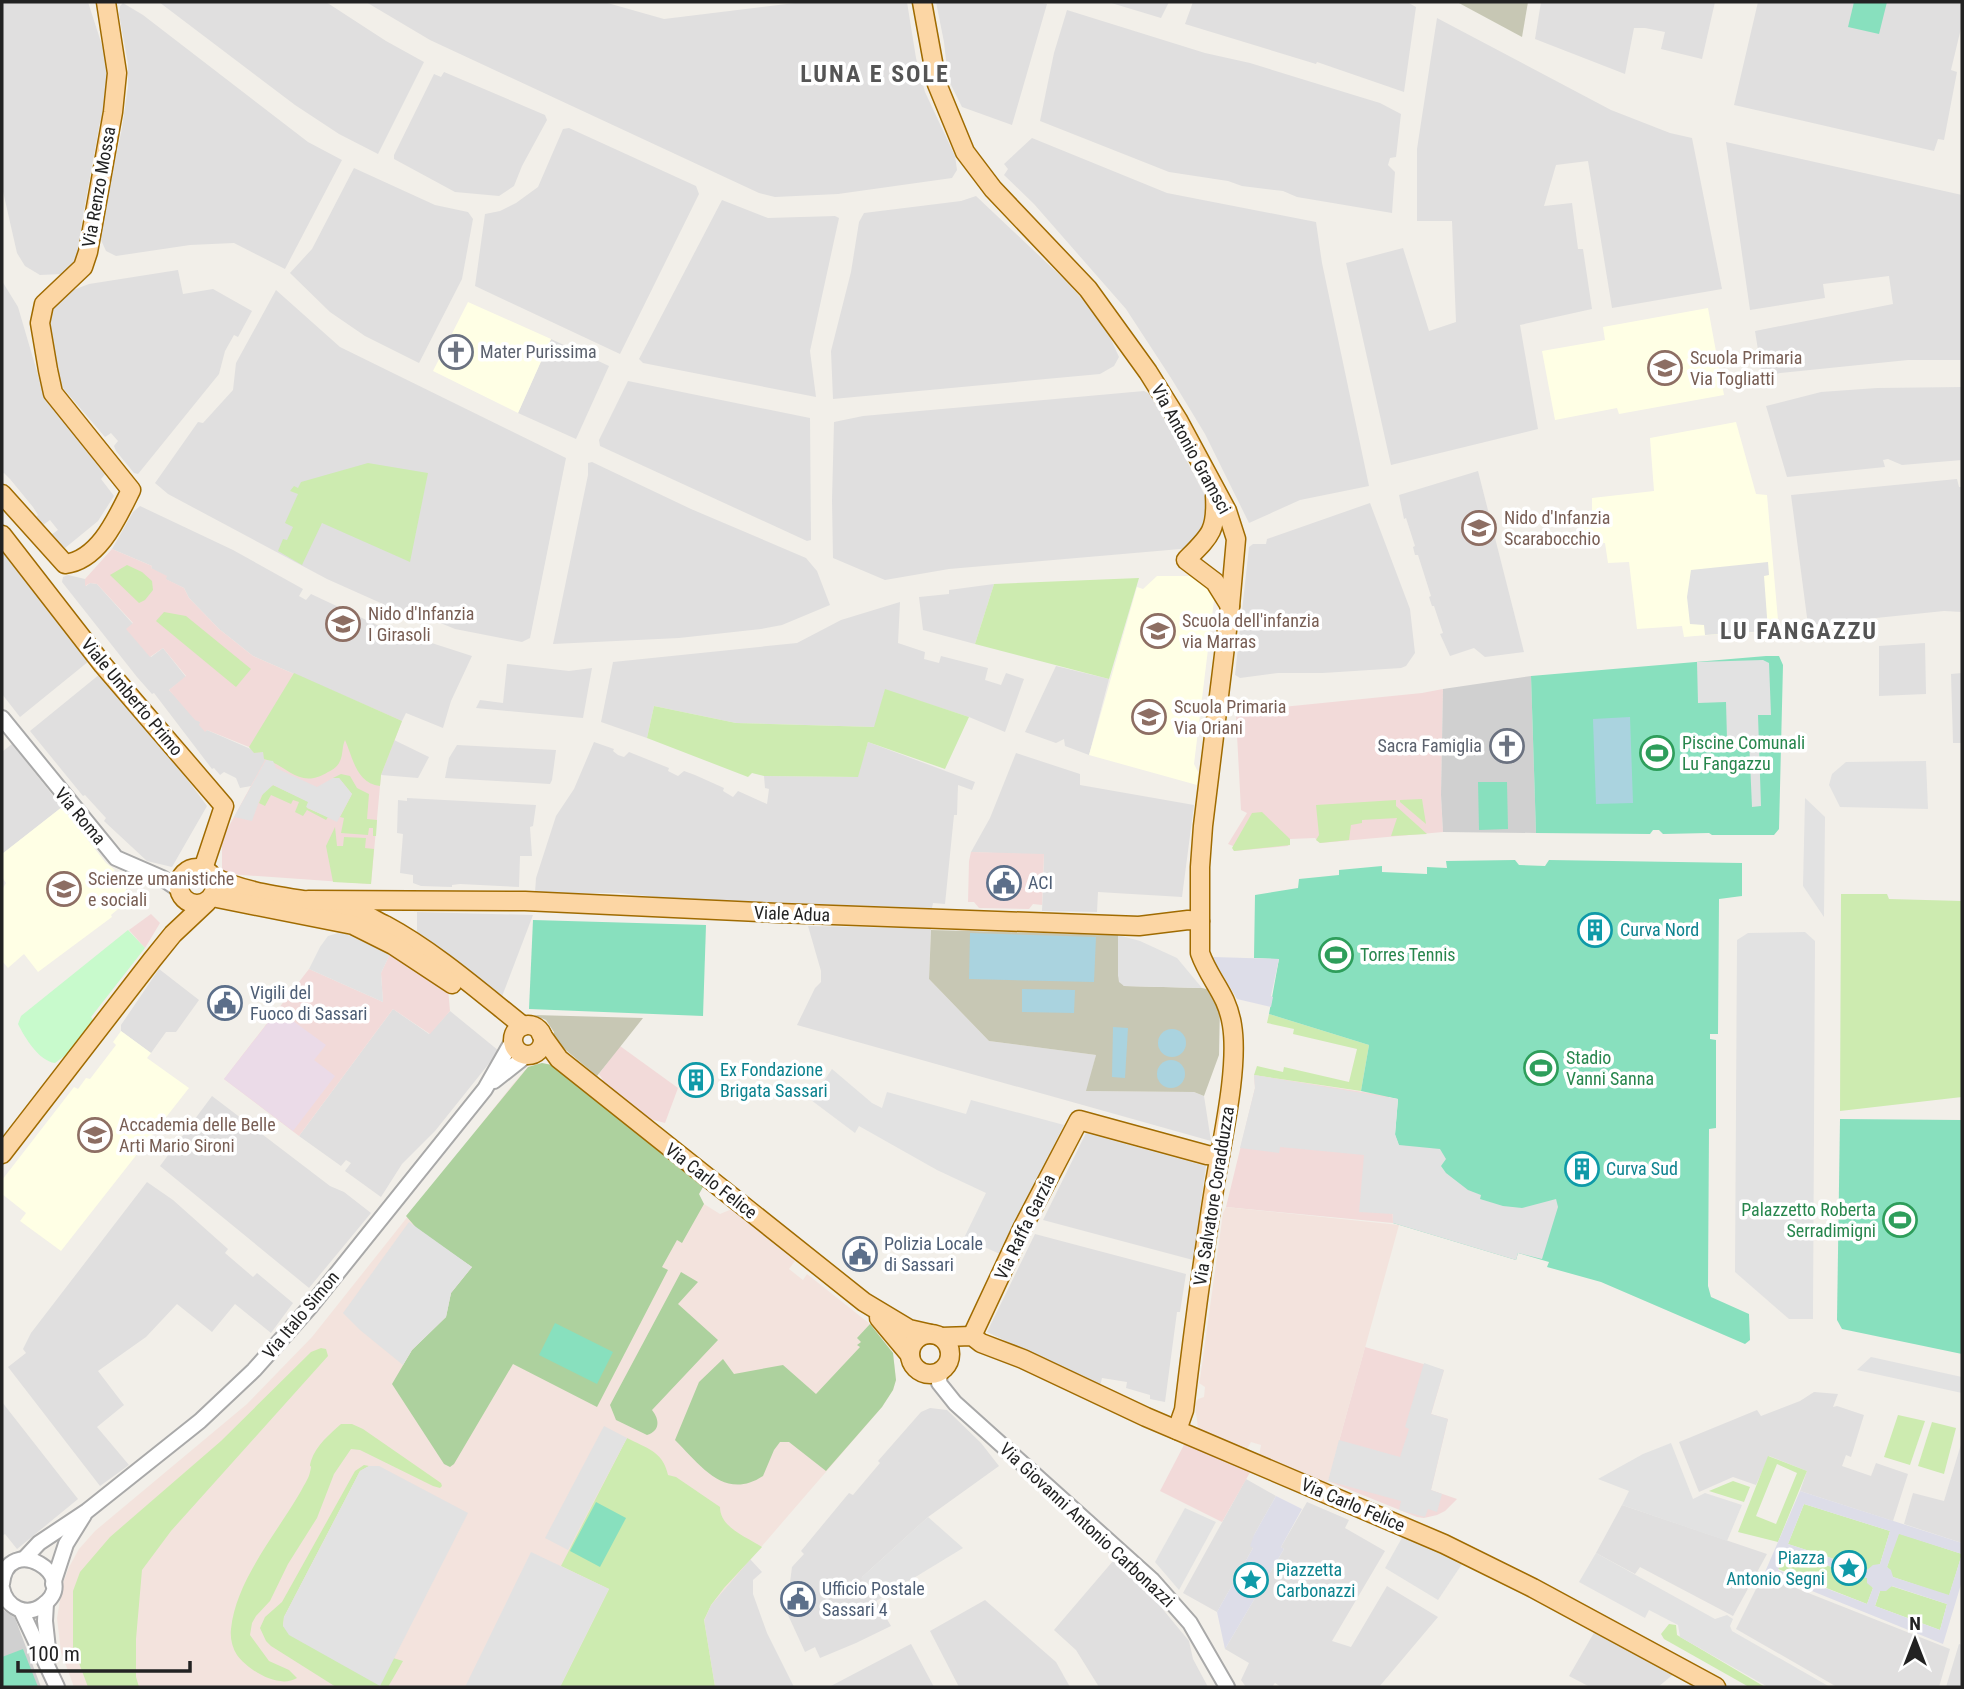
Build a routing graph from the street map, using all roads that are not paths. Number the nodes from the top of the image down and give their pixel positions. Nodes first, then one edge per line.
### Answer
1 (922, 2) edge
2 (106, 4) edge
3 (1214, 489) junction
4 (2, 494) edge
5 (2, 535) edge
6 (1230, 606) junction
7 (2, 718) edge
8 (207, 872) junction
9 (179, 890) junction
10 (209, 899) junction
11 (308, 900) junction
12 (1194, 920) junction
13 (152, 960) junction
14 (516, 1033) junction
15 (541, 1034) junction
16 (532, 1054) junction
17 (559, 1059) junction
18 (485, 1089) junction
19 (2, 1154) edge
20 (1220, 1156) junction
21 (864, 1302) junction
22 (936, 1335) junction
23 (977, 1339) junction
24 (910, 1355) junction
25 (944, 1368) junction
26 (1177, 1430) junction
27 (87, 1511) junction
28 (24, 1559) junction
29 (2, 1578) edge
30 (53, 1584) junction
31 (2, 1586) edge
32 (5, 1600) edge
33 (46, 1603) junction
34 (21, 1610) junction
35 (55, 1682) edge
36 (1227, 1687) edge
37 (1716, 1687) edge

1 - 3 main road, Via Antonio Gramsci
2 - 4 main road, Via Renzo Mossa
3 - 6 main road, Via Antonio Gramsci
3 - 6 main road
5 - 8 main road, Viale Umberto Primo
6 - 12 main road, Via Antonio Gramsci
7 - 9 street, Via Roma
8 - 9 main road
8 - 10 main road
8 - 11 main road
9 - 10 main road
9 - 13 main road
10 - 13 main road
10 - 14 main road
11 - 12 main road, Viale Adua
11 - 14 main road
12 - 20 main road, Via Salvatore Coradduzza
13 - 19 main road
14 - 15 main road
14 - 16 main road
14 - 18 street, Via Italo Simon
15 - 16 main road
15 - 17 main road, Via Carlo Felice
16 - 17 main road, Via Carlo Felice
16 - 18 street, Via Italo Simon
17 - 21 main road, Via Carlo Felice
18 - 27 street, Via Italo Simon
20 - 23 main road, Via Raffa Garzia
20 - 26 main road, Via Salvatore Coradduzza
21 - 22 main road, Via Carlo Felice
21 - 24 main road, Via Carlo Felice
22 - 23 main road, Via Carlo Felice
22 - 24 main road
22 - 25 main road
23 - 25 main road
23 - 26 main road, Via Carlo Felice
24 - 25 main road
25 - 36 street, Via Giovanni Antonio Carbonazzi
26 - 37 main road, Via Carlo Felice
27 - 28 street, Via Italo Simon
27 - 30 street, Via Italo Simon
28 - 29 street
28 - 30 street
29 - 31 street
30 - 33 street
31 - 32 street
32 - 34 street
33 - 34 street
33 - 35 street
34 - 35 street

